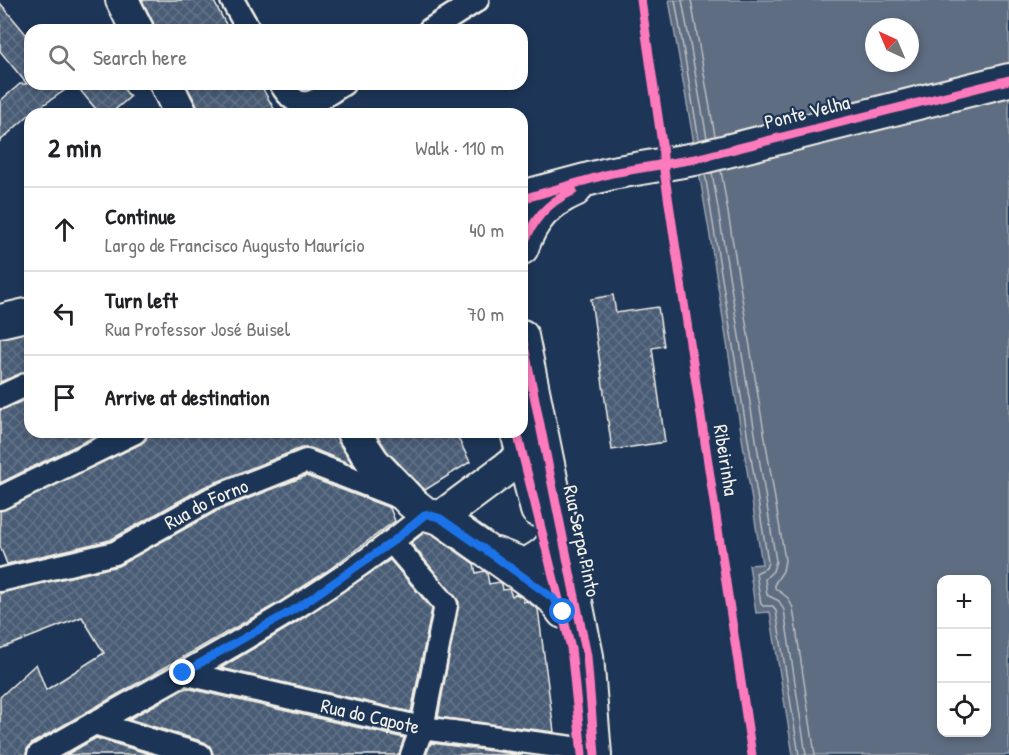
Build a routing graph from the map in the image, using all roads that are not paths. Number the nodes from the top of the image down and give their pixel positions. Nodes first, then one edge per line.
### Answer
1 (122, 0) edge
2 (232, 0) edge
3 (477, 0) edge
4 (134, 24) edge
5 (246, 24) edge
6 (439, 24) edge
7 (1009, 80) edge
8 (169, 90) edge
9 (285, 90) edge
10 (333, 90) edge
11 (179, 108) edge
12 (613, 176) junction
13 (528, 197) edge
14 (528, 231) edge
15 (24, 315) edge
16 (0, 321) edge
17 (528, 366) edge
18 (24, 386) edge
19 (0, 397) edge
20 (123, 438) edge
21 (357, 438) edge
22 (520, 444) edge
23 (552, 485) junction
24 (0, 498) edge
25 (426, 511) junction
26 (558, 516) junction
27 (392, 542) junction
28 (547, 550) junction
29 (487, 551) junction
30 (0, 580) edge
31 (563, 612) junction
32 (183, 673) junction
33 (94, 723) junction
34 (422, 728) junction
35 (588, 753) edge
36 (39, 755) edge
37 (200, 755) edge
38 (412, 755) edge

1 - 4 street
2 - 5 street
3 - 6 street
7 - 12 street, Ponte Velha
8 - 11 street
9 - 10 street
12 - 13 street
12 - 14 street
15 - 16 street
17 - 23 street, Rua Serpa Pinto
18 - 19 street
20 - 24 street
21 - 25 street
22 - 23 street
22 - 25 street
22 - 28 street, Rua Serpa Pinto
23 - 26 street, Rua Serpa Pinto
25 - 27 street
25 - 29 street
25 - 30 street, Rua do Forno
26 - 28 street
26 - 35 street, Rua Serpa Pinto
27 - 32 street
27 - 34 street
28 - 29 street
28 - 31 street, Rua Serpa Pinto
29 - 31 street
31 - 35 street, Rua Serpa Pinto
32 - 33 street
32 - 34 street, Rua do Capote
33 - 36 street
33 - 37 street
34 - 35 street, Rua do Capote
34 - 38 street

